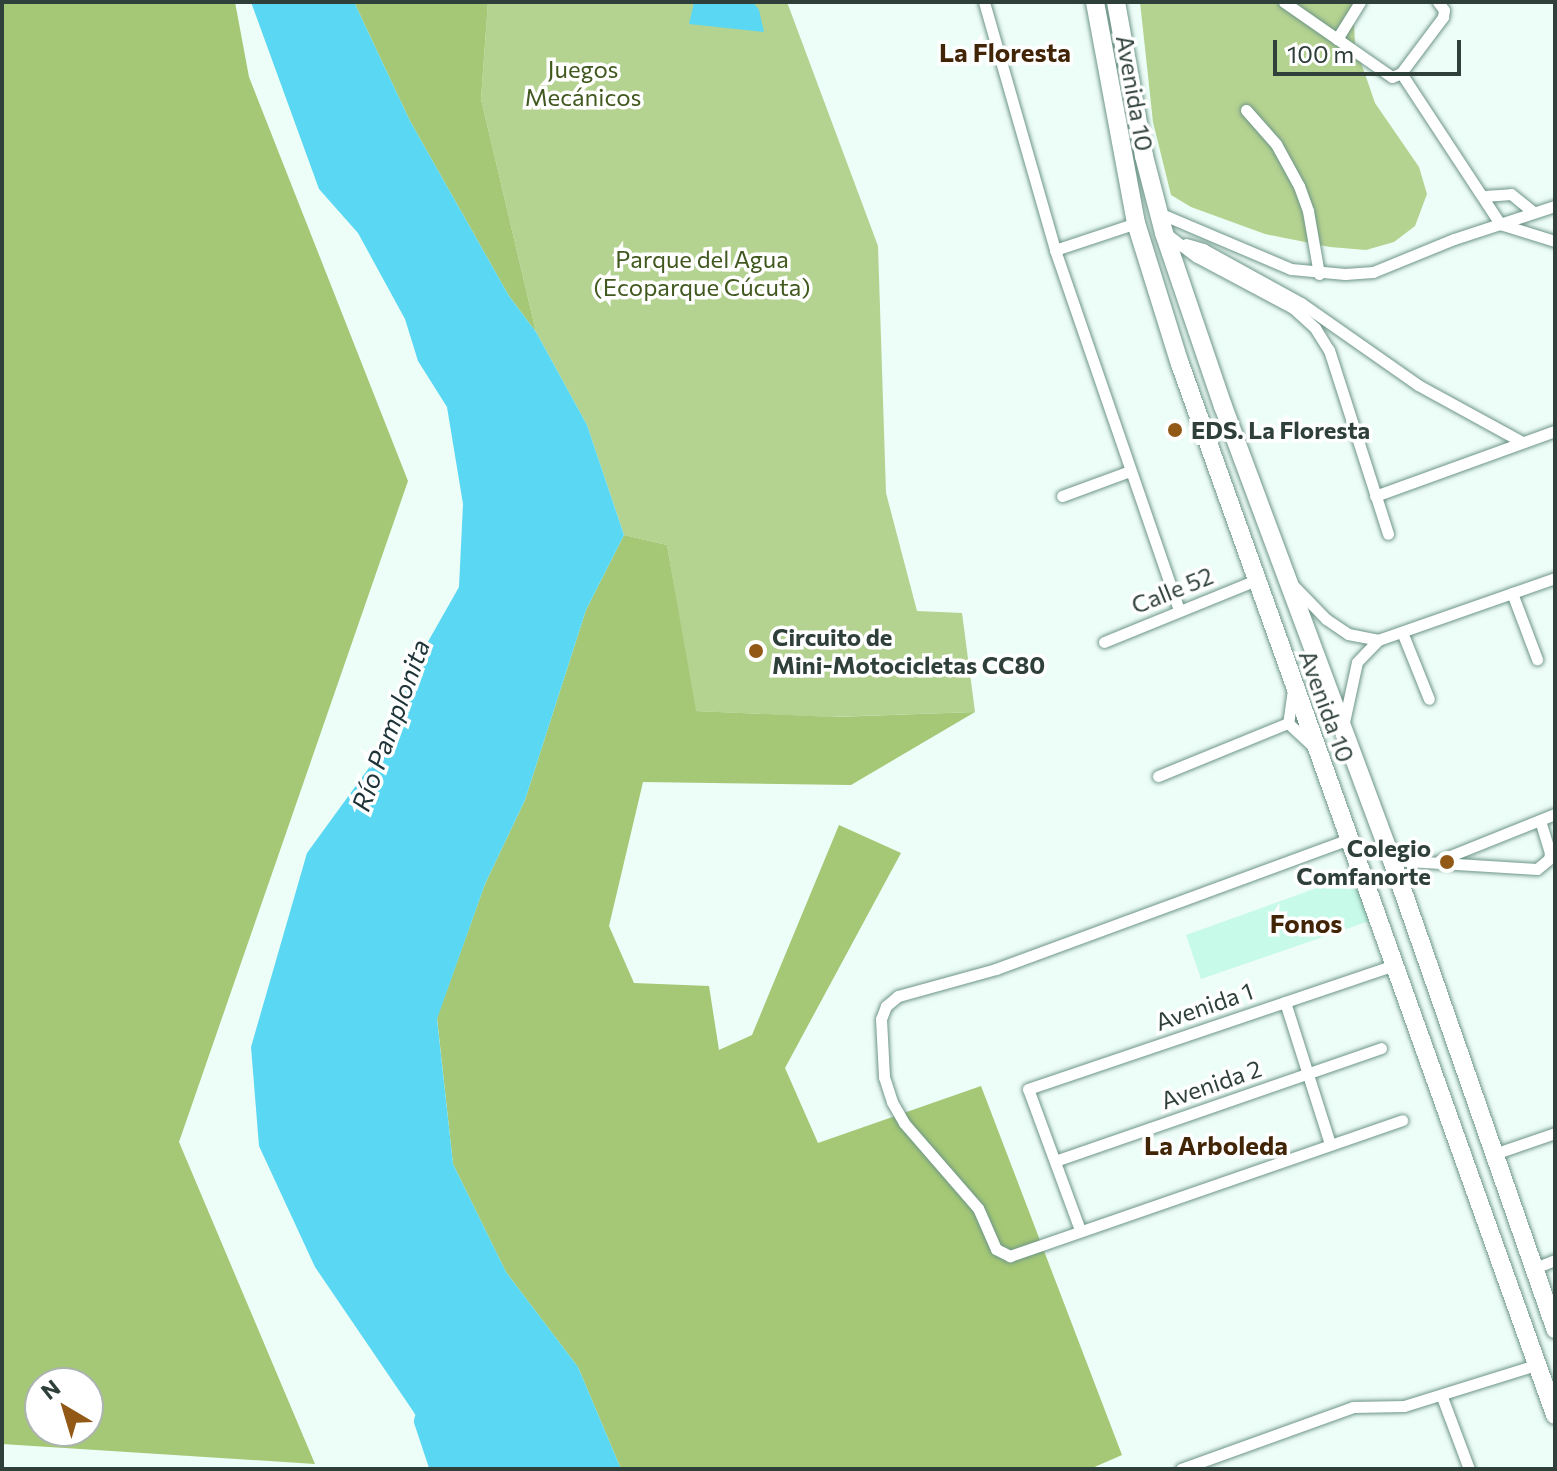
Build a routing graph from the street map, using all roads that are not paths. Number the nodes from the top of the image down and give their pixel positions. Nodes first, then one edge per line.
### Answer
1 (984, 2) edge
2 (1095, 2) edge
3 (1116, 2) edge
4 (1284, 2) edge
5 (1360, 2) edge
6 (1438, 2) edge
7 (1337, 39) junction
8 (1401, 73) junction
9 (1246, 110) dead end
10 (1484, 196) junction
11 (1555, 206) edge
12 (1533, 212) junction
13 (1159, 213) junction
14 (1136, 223) junction
15 (1500, 224) junction
16 (1164, 233) junction
17 (1555, 241) edge
18 (1182, 243) junction
19 (1055, 250) junction
20 (1197, 257) junction
21 (1319, 274) junction
22 (1179, 275) junction
23 (1555, 431) edge
24 (1522, 442) junction
25 (1130, 471) junction
26 (1062, 496) dead end
27 (1375, 496) junction
28 (1388, 534) dead end
29 (1555, 578) edge
30 (1288, 579) junction
31 (1256, 580) junction
32 (1512, 593) junction
33 (1179, 610) junction
34 (1402, 632) junction
35 (1378, 640) junction
36 (1104, 642) dead end
37 (1537, 659) dead end
38 (1318, 660) junction
39 (1291, 677) junction
40 (1331, 696) junction
41 (1429, 699) dead end
42 (1303, 709) junction
43 (1288, 723) junction
44 (1343, 727) junction
45 (1317, 749) junction
46 (1158, 776) dead end
47 (1555, 814) edge
48 (1540, 820) junction
49 (1349, 839) junction
50 (1392, 860) junction
51 (1437, 861) junction
52 (1394, 965) junction
53 (1285, 1002) junction
54 (1381, 1048) dead end
55 (1307, 1074) junction
56 (1402, 1120) dead end
57 (1555, 1133) edge
58 (1330, 1144) junction
59 (1494, 1154) junction
60 (1055, 1161) junction
61 (1080, 1230) junction
62 (1555, 1260) edge
63 (1535, 1268) junction
64 (1555, 1329) edge
65 (1536, 1365) junction
66 (1442, 1397) junction
67 (1555, 1415) edge
68 (1181, 1469) edge
69 (1469, 1469) edge

1 - 19 street
2 - 14 main road, Avenida 10
3 - 13 main road, Avenida 10
4 - 7 street
5 - 7 street
6 - 8 street
7 - 8 street
8 - 10 street
9 - 21 street
10 - 12 street
10 - 15 street
11 - 12 street
12 - 15 street
13 - 16 main road, Avenida 10
13 - 21 street
14 - 19 street
14 - 31 main road, Avenida 10
15 - 17 street
15 - 21 street
16 - 18 street
16 - 22 main road, Avenida 10
18 - 20 street
18 - 24 street
19 - 25 street
20 - 22 street
20 - 27 street
22 - 30 main road, Avenida 10
23 - 24 street
24 - 27 street
25 - 26 street
25 - 33 street
27 - 28 street
29 - 32 street
30 - 35 street
30 - 38 main road, Avenida 10
31 - 33 street, Calle 52
31 - 39 main road, Avenida 10
32 - 34 street
32 - 37 street
33 - 36 street, Calle 52
34 - 35 street
34 - 41 street
35 - 44 street
38 - 39 main road
38 - 40 main road, Avenida 10
39 - 42 main road, Avenida 10
39 - 43 street
40 - 42 main road
40 - 44 main road, Avenida 10
42 - 45 main road, Avenida 10
43 - 45 street
43 - 46 street
44 - 50 main road, Avenida 10
45 - 49 main road, Avenida 10
47 - 48 street
48 - 51 street
48 - 51 street
49 - 52 main road, Avenida 10
49 - 61 street
50 - 51 street
50 - 59 main road, Avenida 10
52 - 53 street, Avenida 1
52 - 65 main road, Avenida 10
53 - 55 street
53 - 60 street, Avenida 1
54 - 55 street, Avenida 2
55 - 58 street
55 - 60 street, Avenida 2
56 - 58 street
57 - 59 street
58 - 61 street
59 - 63 main road, Avenida 10
60 - 61 street
62 - 63 street
63 - 64 main road, Avenida 10
65 - 66 street
65 - 67 main road, Avenida 10
66 - 68 street
66 - 69 street

